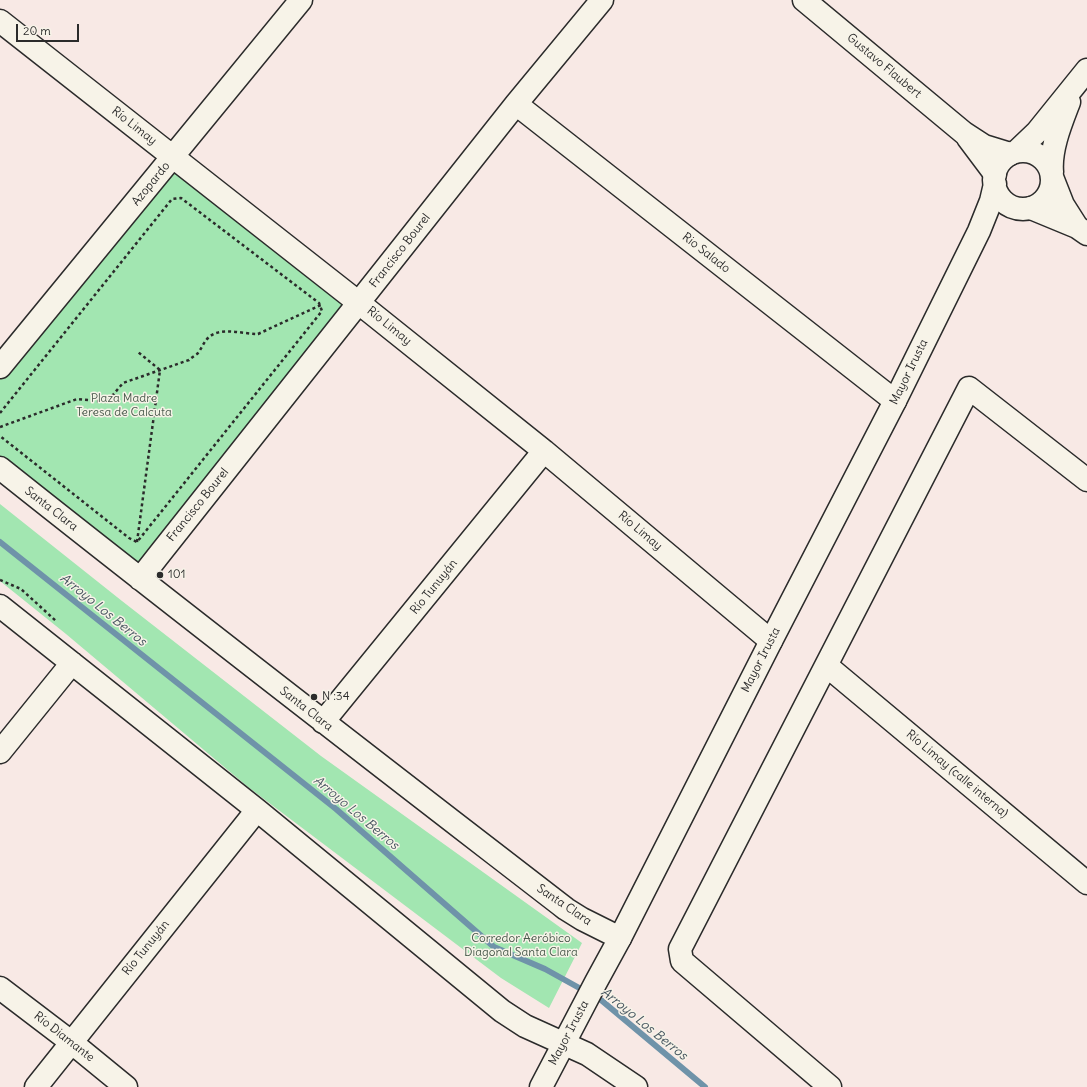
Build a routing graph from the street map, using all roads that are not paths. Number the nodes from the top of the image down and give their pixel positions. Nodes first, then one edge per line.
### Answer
1 (301, 0) edge
2 (602, 0) edge
3 (804, 0) edge
4 (0, 21) edge
5 (1081, 78) edge
6 (516, 104) junction
7 (964, 132) junction
8 (1013, 153) junction
9 (173, 157) junction
10 (1052, 174) junction
11 (995, 179) junction
12 (1026, 209) junction
13 (1082, 230) edge
14 (978, 231) junction
15 (353, 298) junction
16 (0, 367) edge
17 (895, 401) junction
18 (544, 451) junction
19 (0, 468) edge
20 (1087, 480) edge
21 (140, 579) junction
22 (0, 606) edge
23 (771, 641) junction
24 (72, 663) junction
25 (827, 666) junction
26 (323, 722) junction
27 (0, 752) edge
28 (257, 810) junction
29 (1087, 883) edge
30 (620, 938) junction
31 (0, 988) edge
32 (71, 1042) junction
33 (563, 1044) junction
34 (36, 1087) edge
35 (126, 1087) edge
36 (541, 1087) edge
37 (636, 1087) edge
38 (830, 1087) edge

1 - 9 street, Azopardo
2 - 6 street, Francisco Bourel
3 - 7 street, Gustavo Flaubert
4 - 9 street, Río Limay
5 - 8 street
5 - 10 street
6 - 15 street, Francisco Bourel
6 - 17 street, Rio Salado
7 - 8 street, Gustavo Flaubert
7 - 11 street, Gustavo Flaubert
8 - 10 street
8 - 11 street
9 - 15 street, Río Limay
9 - 16 street, Azopardo
10 - 12 street
10 - 13 street
11 - 12 street
11 - 14 street, Mayor Irusta
12 - 13 street
12 - 14 street, Mayor Irusta
14 - 17 street, Mayor Irusta
15 - 18 street, Río Limay
15 - 21 street, Francisco Bourel
17 - 23 street, Mayor Irusta
18 - 23 street, Río Limay
18 - 26 street, Río Tunuyán
19 - 21 street, Santa Clara
20 - 25 street
21 - 26 street, Santa Clara
22 - 24 street
23 - 30 street, Mayor Irusta
24 - 27 street
24 - 28 street
25 - 29 street, Río Limay (calle interna)
25 - 38 street
26 - 30 street, Santa Clara
28 - 32 street, Río Tunuyán
28 - 33 street
30 - 33 street, Mayor Irusta
31 - 32 street, Río Diamante
32 - 34 street, Río Tunuyán
32 - 35 street, Río Diamante
33 - 36 street, Mayor Irusta
33 - 37 street

